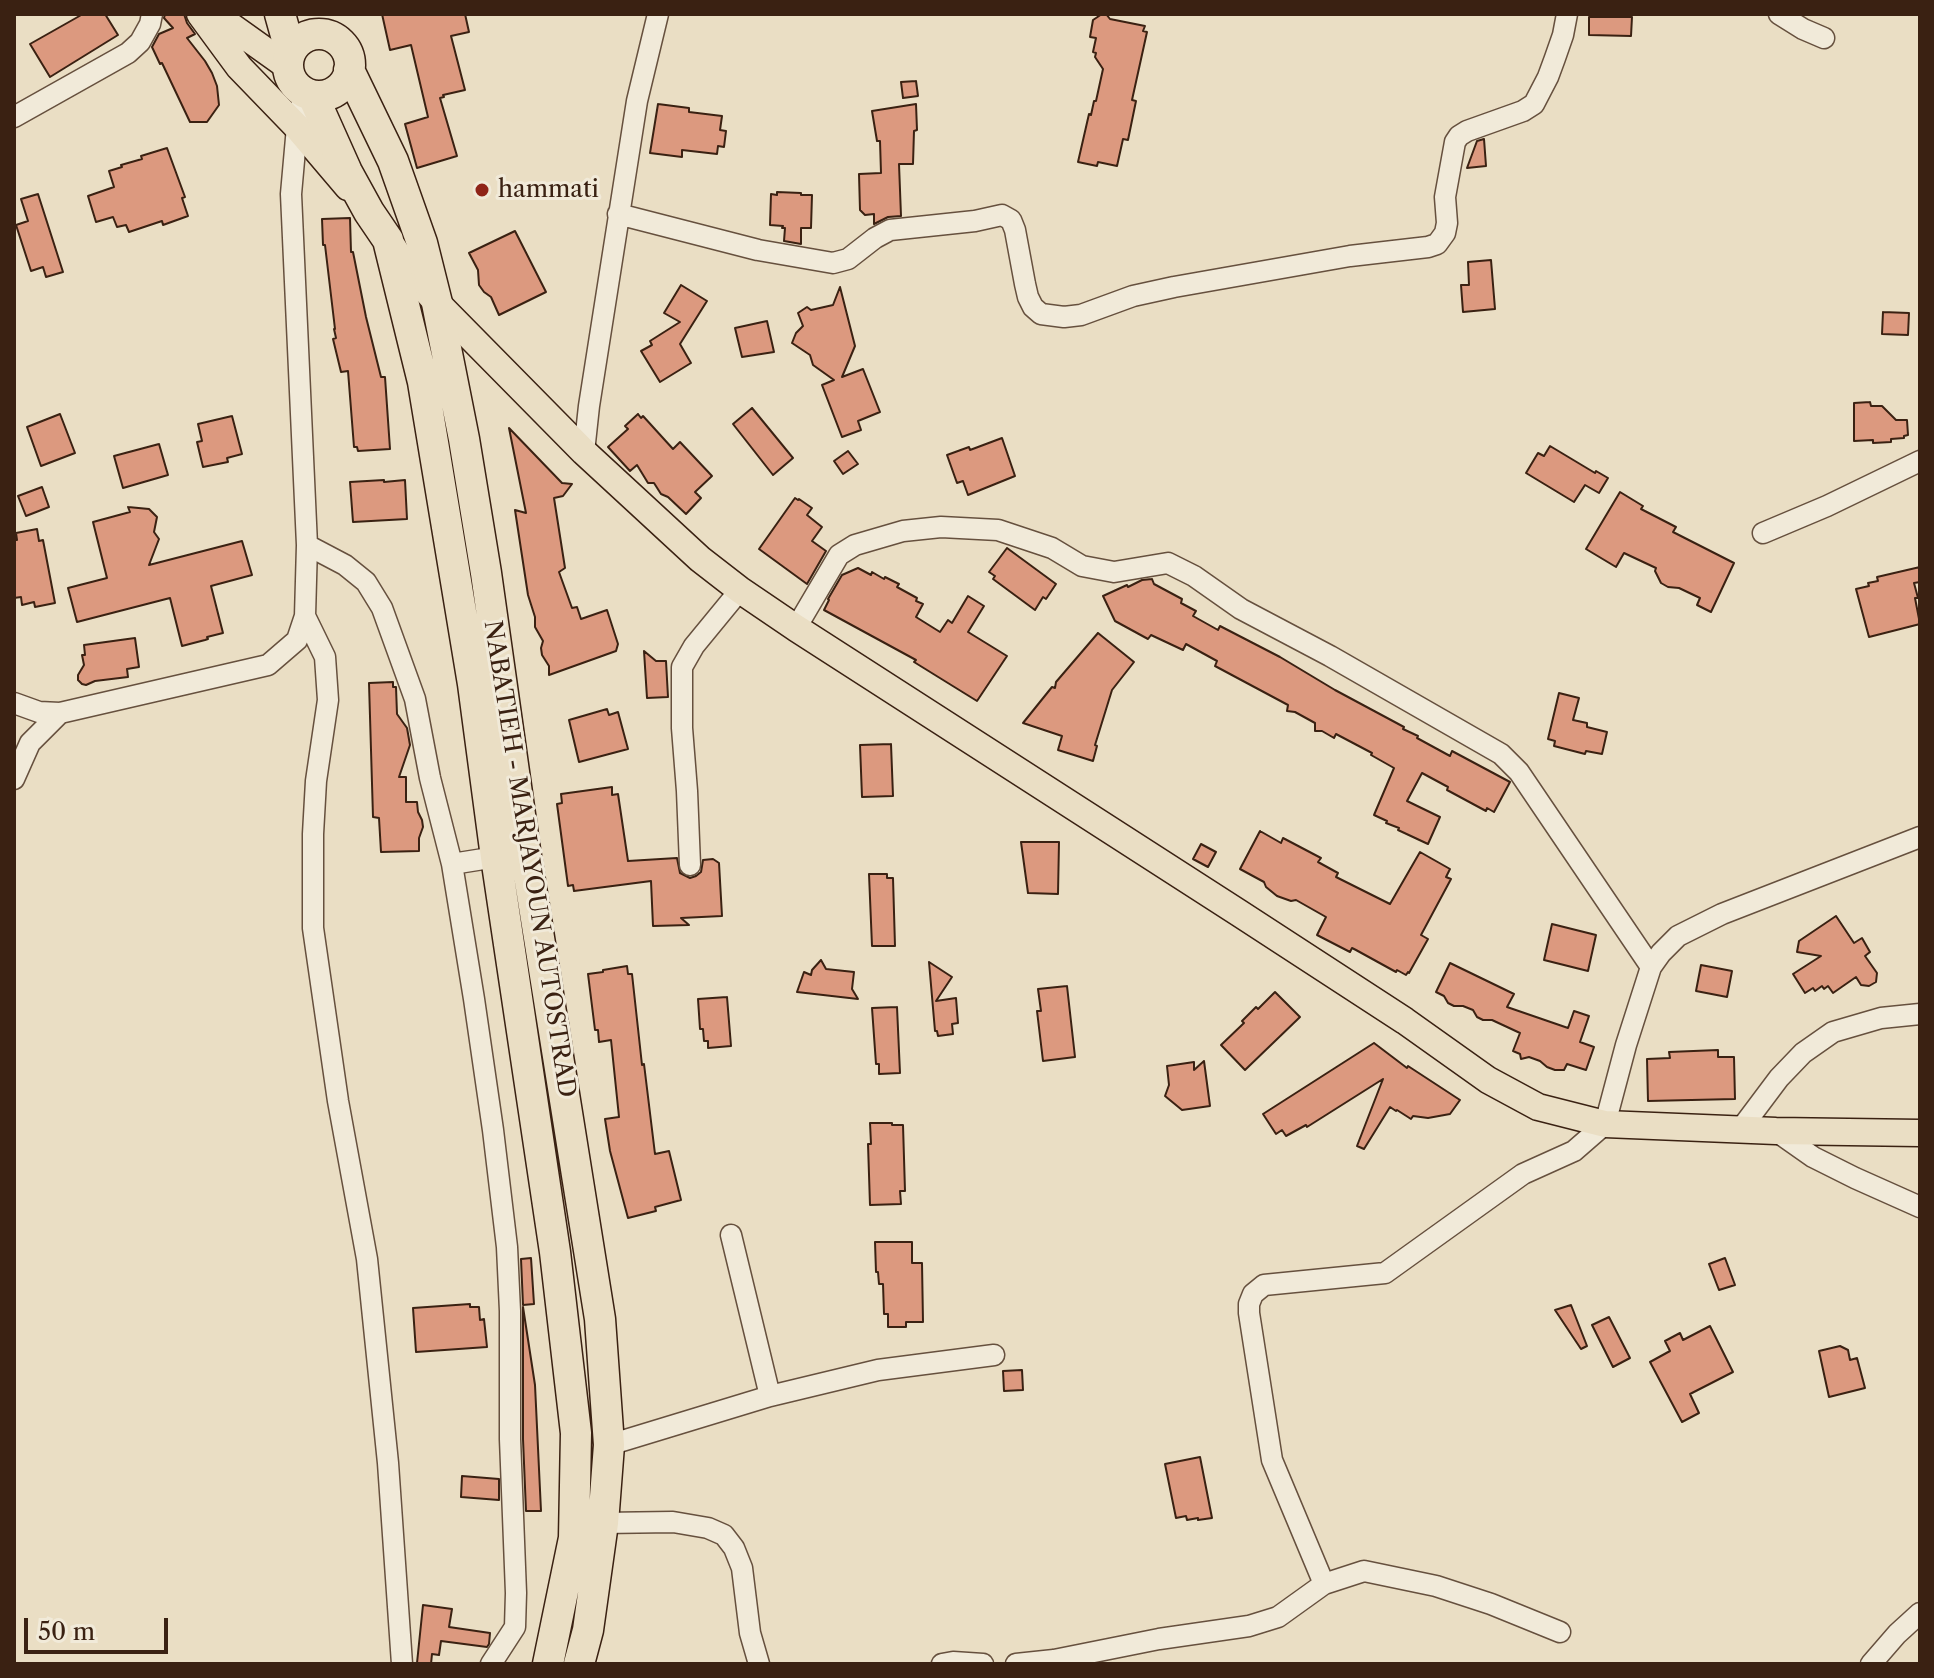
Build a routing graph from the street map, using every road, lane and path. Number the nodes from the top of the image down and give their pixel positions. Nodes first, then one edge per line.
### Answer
1 (152, 14) edge
2 (200, 14) edge
3 (214, 14) edge
4 (280, 14) edge
5 (658, 14) edge
6 (1567, 14) edge
7 (1779, 14) edge
8 (329, 26) edge
9 (1824, 38) dead end
10 (289, 58) junction
11 (349, 70) junction
12 (308, 94) junction
13 (14, 117) edge
14 (297, 127) junction
15 (369, 212) junction
16 (618, 214) junction
17 (388, 240) junction
18 (437, 303) junction
19 (584, 452) junction
20 (1920, 461) edge
21 (1763, 533) dead end
22 (307, 545) junction
23 (740, 590) junction
24 (305, 616) junction
25 (796, 628) junction
26 (14, 703) edge
27 (60, 713) junction
28 (14, 779) edge
29 (1915, 843) edge
30 (496, 857) junction
31 (452, 864) junction
32 (690, 865) dead end
33 (1651, 967) junction
34 (1920, 1014) edge
35 (1605, 1124) junction
36 (1740, 1130) junction
37 (1776, 1131) junction
38 (1920, 1133) edge
39 (1920, 1207) edge
40 (731, 1235) dead end
41 (994, 1355) dead end
42 (770, 1396) junction
43 (609, 1445) junction
44 (603, 1523) junction
45 (1324, 1584) junction
46 (1920, 1613) edge
47 (1560, 1632) dead end
48 (402, 1664) edge
49 (491, 1664) edge
50 (548, 1664) edge
51 (579, 1664) edge
52 (759, 1664) edge
53 (942, 1664) edge
54 (983, 1664) edge
55 (1016, 1664) edge
56 (1871, 1664) edge

1 - 13 street
2 - 14 main road
3 - 10 main road
4 - 10 highway
5 - 16 street
6 - 16 street
7 - 9 street
8 - 10 highway
8 - 11 highway
10 - 12 highway
11 - 12 highway
11 - 18 highway, NABATIEH - MARJAYOUN AUTOSTRAD
12 - 14 street
12 - 15 highway, NABATIEH - MARJAYOUN AUTOSTRAD
14 - 15 main road
14 - 22 street
15 - 17 highway, NABATIEH - MARJAYOUN AUTOSTRAD
16 - 19 street
17 - 18 main road
17 - 30 highway, NABATIEH - MARJAYOUN AUTOSTRAD
18 - 19 main road
18 - 43 highway, NABATIEH - MARJAYOUN AUTOSTRAD
19 - 23 main road
20 - 21 street
22 - 24 street
22 - 31 street
23 - 25 main road
23 - 32 street
24 - 27 street
24 - 48 street
25 - 33 street
25 - 35 main road
26 - 27 street
27 - 28 street
29 - 33 street
30 - 31 street
30 - 50 highway, NABATIEH - MARJAYOUN AUTOSTRAD
31 - 49 street
33 - 35 street
34 - 36 street
35 - 36 main road
35 - 45 street
36 - 37 main road
37 - 38 main road
37 - 39 street
40 - 42 street
41 - 42 street
42 - 43 street
43 - 44 highway, NABATIEH - MARJAYOUN AUTOSTRAD
44 - 51 highway, NABATIEH - MARJAYOUN AUTOSTRAD
44 - 52 street
45 - 47 street
45 - 55 street
46 - 56 street
53 - 54 street

